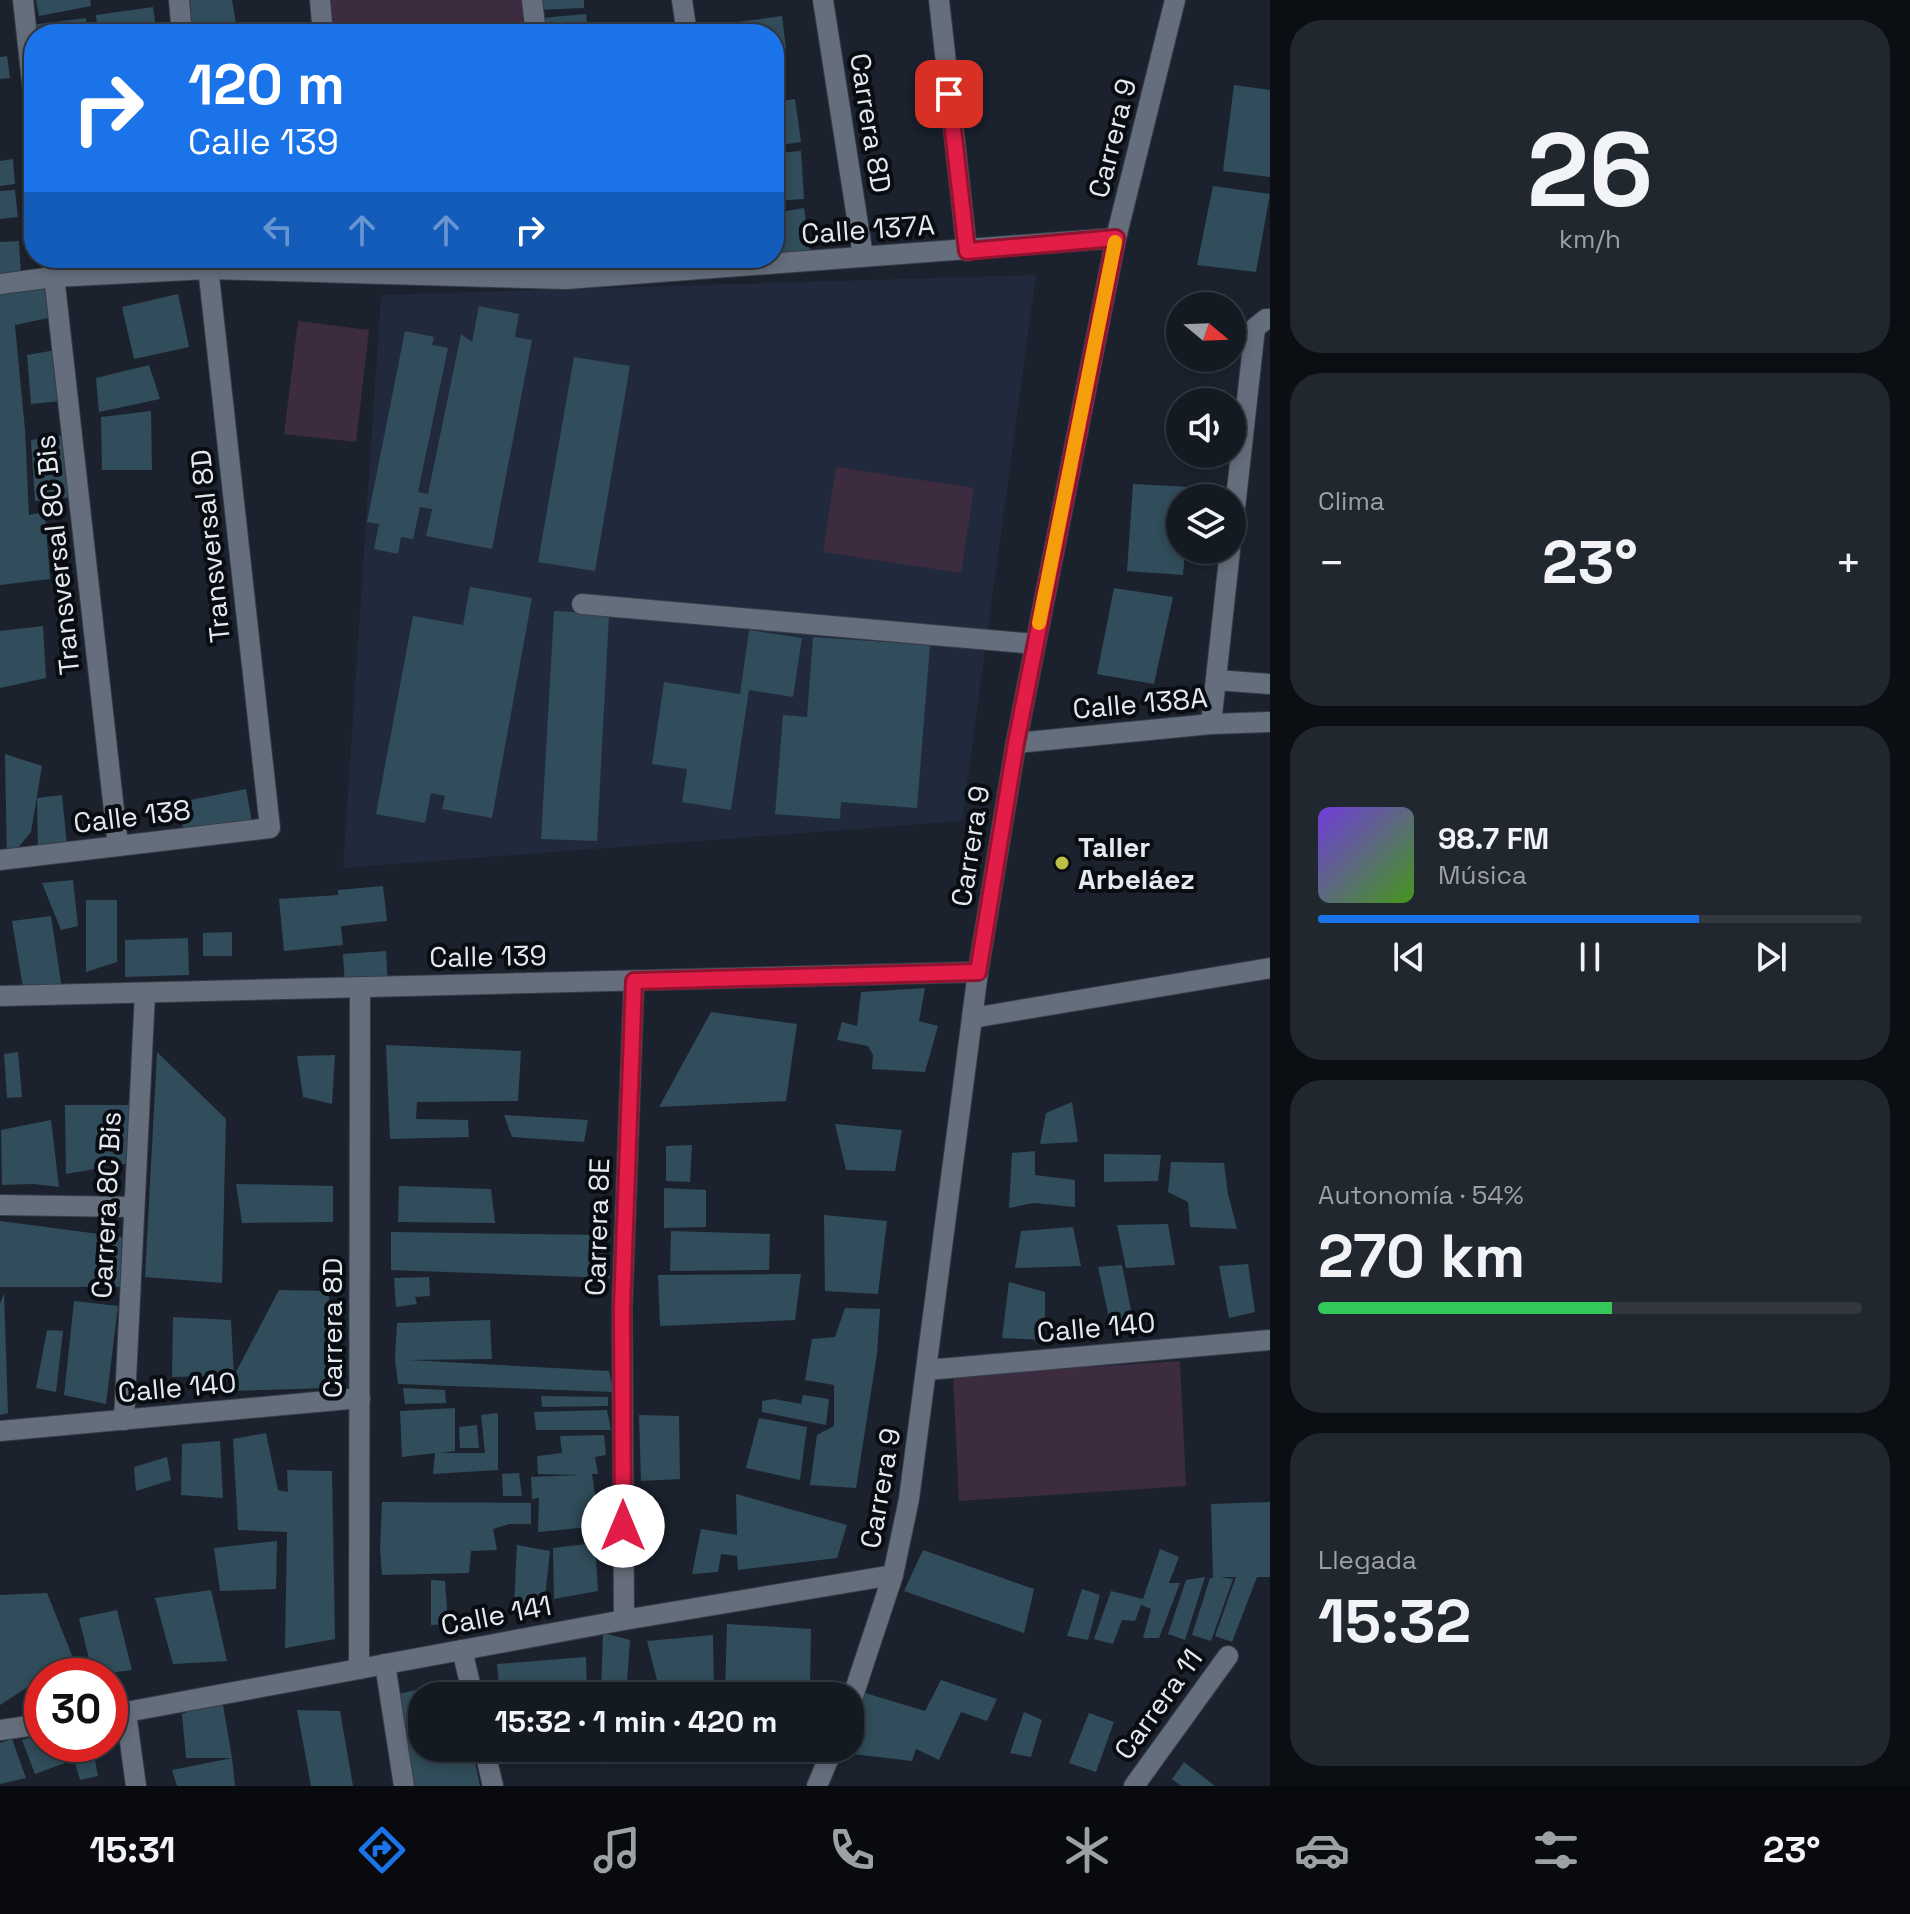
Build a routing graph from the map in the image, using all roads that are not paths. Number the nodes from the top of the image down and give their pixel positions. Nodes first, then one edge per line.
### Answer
1 (23, 0) edge
2 (179, 0) edge
3 (320, 0) edge
4 (532, 0) edge
5 (682, 0) edge
6 (823, 0) edge
7 (939, 0) edge
8 (1175, 0) edge
9 (26, 24) edge
10 (181, 24) edge
11 (322, 24) edge
12 (535, 24) edge
13 (686, 24) edge
14 (1116, 238) junction
15 (967, 251) junction
16 (863, 256) junction
17 (784, 260) edge
18 (50, 268) edge
19 (53, 268) edge
20 (207, 268) edge
21 (0, 284) edge
22 (1270, 319) edge
23 (1238, 484) edge
24 (1228, 564) edge
25 (582, 604) dead end
26 (1035, 644) junction
27 (1216, 680) junction
28 (1270, 684) edge
29 (1270, 722) edge
30 (1211, 724) junction
31 (1016, 743) junction
32 (270, 828) joint
33 (118, 846) junction
34 (0, 860) edge
35 (1270, 968) edge
36 (978, 972) junction
37 (634, 981) junction
38 (360, 987) junction
39 (145, 993) junction
40 (0, 996) edge
41 (972, 1018) junction
42 (0, 1205) edge
43 (133, 1207) junction
44 (1270, 1340) edge
45 (927, 1370) junction
46 (360, 1398) junction
47 (124, 1420) junction
48 (0, 1431) edge
49 (893, 1575) junction
50 (624, 1620) junction
51 (462, 1650) junction
52 (1228, 1656) dead end
53 (385, 1664) junction
54 (359, 1669) junction
55 (470, 1682) edge
56 (858, 1682) edge
57 (128, 1712) edge
58 (24, 1727) edge
59 (0, 1730) edge
60 (128, 1754) edge
61 (487, 1762) edge
62 (827, 1762) edge
63 (136, 1786) edge
64 (404, 1786) edge
65 (493, 1786) edge
66 (817, 1786) edge
67 (1134, 1786) edge

1 - 9 street
2 - 10 street
3 - 11 street
4 - 12 street
5 - 13 street
6 - 16 street, Carrera 8D
7 - 15 street
8 - 14 street, Carrera 9
14 - 15 street, Calle 137A
14 - 26 street, Carrera 9
15 - 16 street, Calle 137A
16 - 17 street, Calle 137A
18 - 21 street, Calle 137A
19 - 33 street, Transversal 8C Bis
20 - 32 street, Transversal 8D
22 - 23 street
24 - 27 street
25 - 26 street
26 - 31 street, Carrera 9
27 - 28 street
27 - 30 street
29 - 30 street, Calle 138A
30 - 31 street, Calle 138A
31 - 36 street, Carrera 9
32 - 33 street, Calle 138
33 - 34 street, Calle 138
35 - 41 street
36 - 37 street, Calle 139
36 - 41 street, Carrera 9
37 - 38 street, Calle 139
37 - 50 street, Carrera 8E
38 - 39 street, Calle 139
38 - 46 street, Carrera 8D
39 - 40 street, Calle 139
39 - 43 street, Carrera 8C Bis
41 - 45 street, Carrera 9
42 - 43 street
43 - 47 street, Carrera 8C Bis
44 - 45 street, Calle 140
45 - 49 street, Carrera 9
46 - 47 street, Calle 140
46 - 54 street, Carrera 8D
47 - 48 street, Calle 140
49 - 50 street, Calle 141
49 - 56 street, Carrera 9
50 - 51 street, Calle 141
51 - 53 street, Calle 141
51 - 55 street
52 - 67 street, Carrera 11
53 - 54 street, Calle 141
53 - 64 street
54 - 57 street, Calle 141
58 - 59 street
60 - 63 street
61 - 65 street
62 - 66 street

